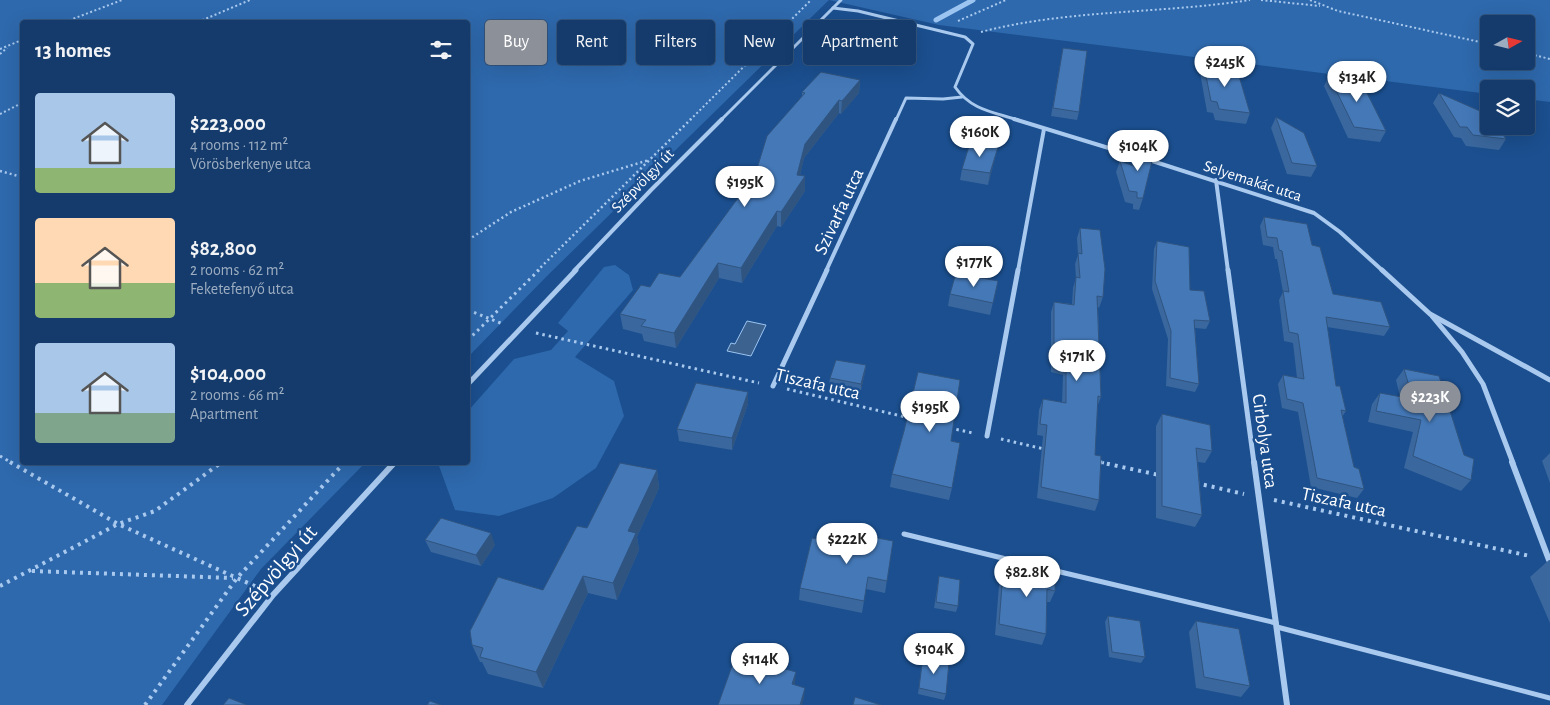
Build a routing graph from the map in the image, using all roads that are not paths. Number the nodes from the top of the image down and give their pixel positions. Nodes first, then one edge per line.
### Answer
1 (841, 0) edge
2 (833, 8) junction
3 (962, 97) junction
4 (1044, 129) junction
5 (1216, 180) junction
6 (1430, 314) junction
7 (1550, 380) edge
8 (470, 382) edge
9 (773, 386) road end
10 (987, 436) road end
11 (392, 465) edge
12 (904, 534) dead end
13 (1549, 560) edge
14 (1038, 566) edge
15 (1047, 568) edge
16 (1276, 625) junction
17 (1550, 698) edge
18 (187, 705) edge
19 (1287, 705) edge

1 - 2 street, Szépvölgyi út
2 - 3 street
2 - 8 street, Szépvölgyi út
3 - 4 street, Selyemakác utca
3 - 9 street, Szivarfa utca
4 - 5 street, Selyemakác utca
4 - 10 street
5 - 6 street, Selyemakác utca
5 - 16 street, Cirbolya utca
6 - 7 street, Selyemakác utca
6 - 13 street
11 - 18 street, Szépvölgyi út
12 - 14 lane
15 - 16 lane
16 - 17 lane
16 - 19 street, Cirbolya utca

